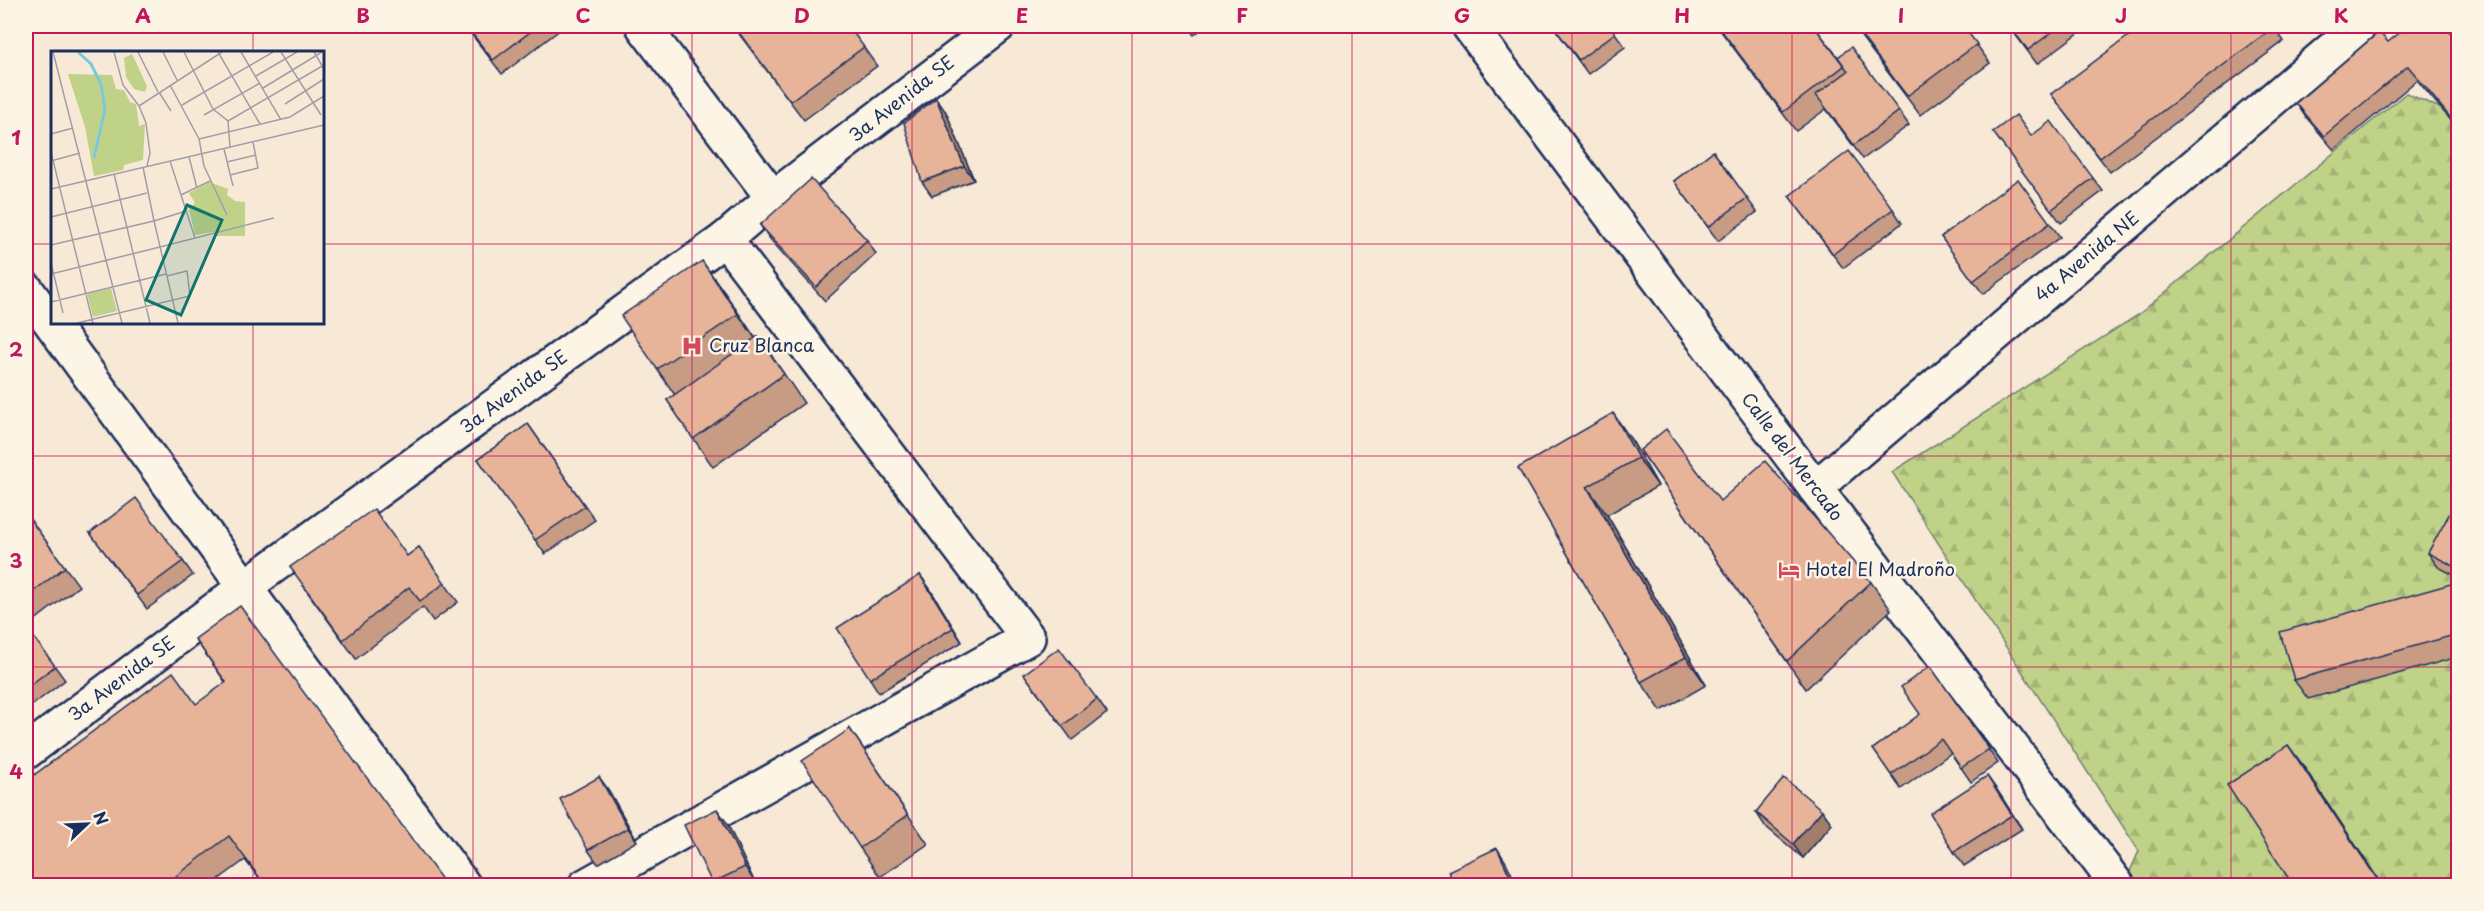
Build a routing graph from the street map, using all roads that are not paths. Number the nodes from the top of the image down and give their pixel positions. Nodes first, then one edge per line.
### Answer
1 (643, 26) edge
2 (998, 26) edge
3 (1469, 26) edge
4 (2338, 32) edge
5 (773, 198) junction
6 (725, 239) junction
7 (26, 289) edge
8 (51, 323) edge
9 (52, 324) edge
10 (1815, 488) junction
11 (246, 586) junction
12 (26, 752) edge
13 (464, 885) edge
14 (585, 885) edge
15 (2118, 885) edge

1 - 5 main road
2 - 5 main road, 3a Avenida SE
3 - 10 main road, Calle del Mercado
4 - 10 main road, 4a Avenida NE
5 - 6 main road, 3a Avenida SE
6 - 11 main road, 3a Avenida SE
6 - 14 main road
7 - 8 main road
9 - 11 main road
10 - 15 main road, Calle del Mercado
11 - 12 main road, 3a Avenida SE
11 - 13 main road

